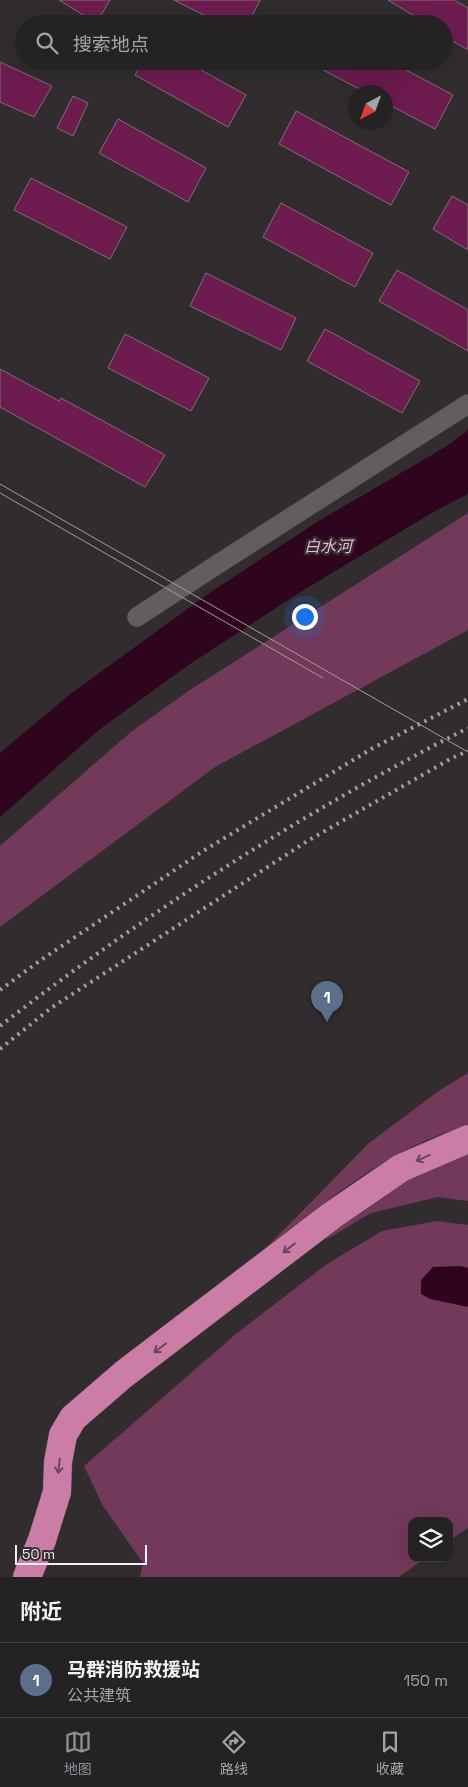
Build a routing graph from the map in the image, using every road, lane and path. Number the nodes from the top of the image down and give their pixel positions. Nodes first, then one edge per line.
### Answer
1 (468, 404) edge
2 (138, 617) dead end
3 (468, 1139) edge
4 (28, 1577) edge

1 - 2 street
3 -> 4 highway

